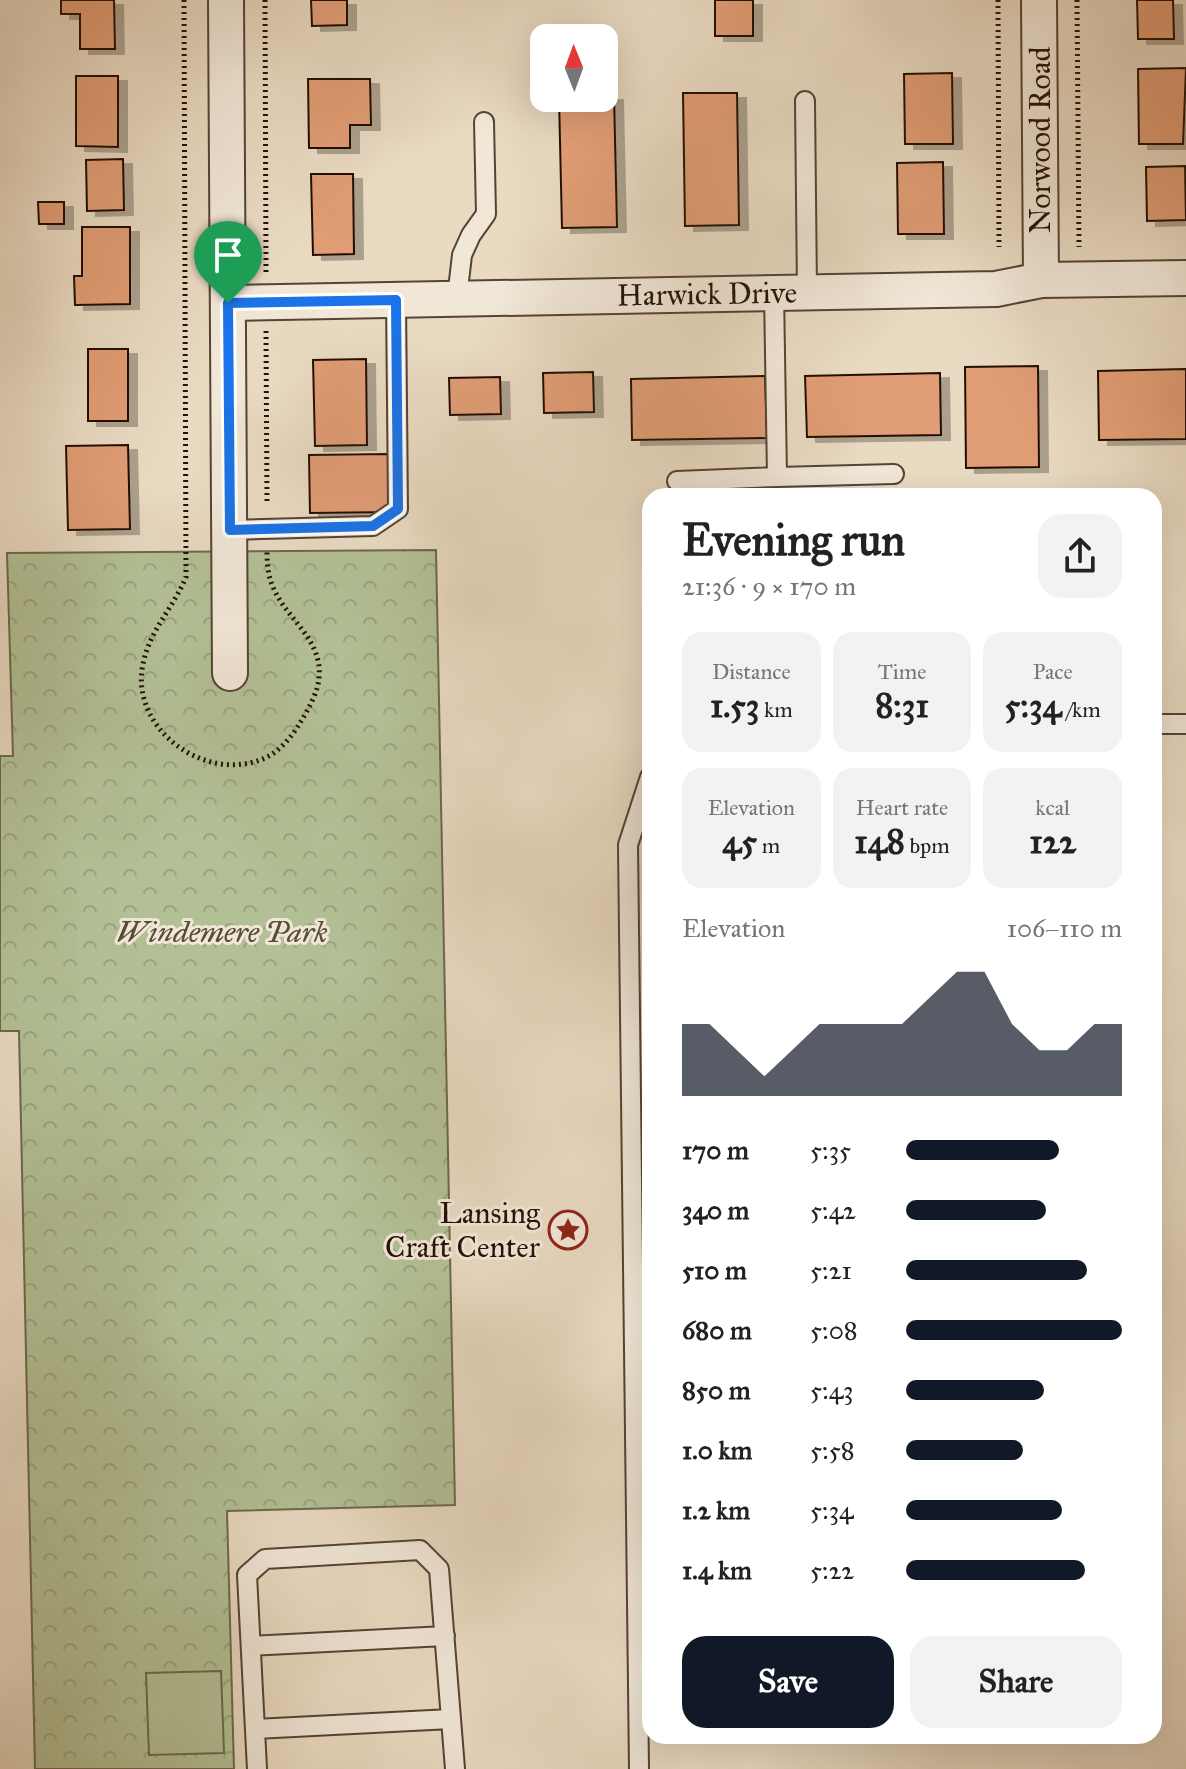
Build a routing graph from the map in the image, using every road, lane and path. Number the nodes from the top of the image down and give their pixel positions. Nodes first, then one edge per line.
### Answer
1 (226, 0) edge
2 (998, 0) edge
3 (1039, 0) edge
4 (1077, 0) edge
5 (805, 101) dead end
6 (484, 122) dead end
7 (999, 247) dead end
8 (1079, 247) dead end
9 (1186, 278) edge
10 (1041, 280) junction
11 (774, 292) junction
12 (807, 292) junction
13 (457, 298) junction
14 (396, 300) junction
15 (228, 303) junction
16 (894, 474) dead end
17 (777, 477) junction
18 (677, 481) dead end
19 (230, 530) junction
20 (230, 673) dead end
21 (1162, 724) edge
22 (1186, 724) edge
23 (642, 802) edge
24 (445, 1636) junction
25 (251, 1646) junction
26 (451, 1719) junction
27 (255, 1729) junction
28 (257, 1769) edge
29 (455, 1769) edge
30 (639, 1769) edge

1 - 15 street
2 - 7 path
3 - 10 street, Norwood Road
4 - 8 path
5 - 12 lane
6 - 13 lane
9 - 10 street, Harwick Drive
10 - 12 street, Harwick Drive
11 - 12 street, Harwick Drive
11 - 13 street, Harwick Drive
11 - 17 lane
13 - 14 street, Harwick Drive
14 - 15 street, Harwick Drive
14 - 19 lane
15 - 19 street
16 - 17 lane
17 - 18 lane
19 - 20 street
21 - 22 lane
23 - 30 lane
24 - 25 lane
24 - 25 lane
24 - 26 lane
25 - 27 lane
26 - 27 lane
26 - 29 lane
27 - 28 lane

